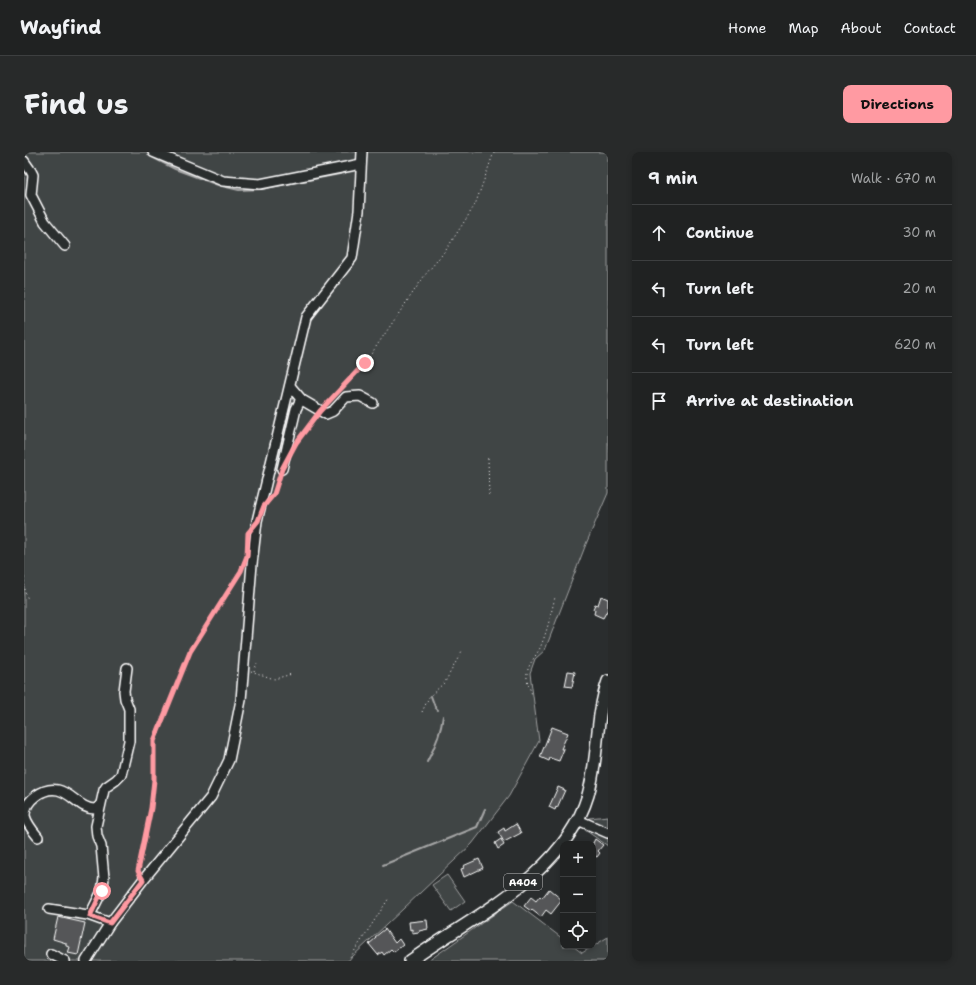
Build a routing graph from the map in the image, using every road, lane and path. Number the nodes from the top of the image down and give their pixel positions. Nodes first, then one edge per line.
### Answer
1 (153, 152) edge
2 (362, 152) edge
3 (494, 152) edge
4 (24, 161) edge
5 (361, 164) junction
6 (65, 246) dead end
7 (290, 386) junction
8 (301, 398) junction
9 (373, 403) dead end
10 (327, 415) junction
11 (296, 443) dead end
12 (488, 458) dead end
13 (282, 469) joint
14 (489, 497) dead end
15 (268, 502) dead end
16 (245, 561) dead end
17 (24, 577) edge
18 (555, 597) dead end
19 (28, 599) dead end
20 (462, 651) dead end
21 (257, 663) dead end
22 (127, 668) dead end
23 (243, 668) junction
24 (254, 672) junction
25 (292, 674) dead end
26 (608, 681) edge
27 (533, 697) dead end
28 (422, 712) dead end
29 (100, 805) junction
30 (578, 820) junction
31 (608, 833) edge
32 (38, 837) dead end
33 (143, 880) junction
34 (389, 898) dead end
35 (49, 909) dead end
36 (90, 916) junction
37 (110, 923) junction
38 (51, 954) dead end
39 (65, 961) edge
40 (82, 961) edge
41 (348, 961) edge
42 (410, 961) edge

1 - 5 lane
2 - 5 lane
3 - 10 path
4 - 6 lane
5 - 7 lane
7 - 8 lane
7 - 23 lane
8 - 10 lane
8 - 13 lane
9 - 10 lane
10 - 11 path
12 - 14 path
13 - 15 path
16 - 33 path
17 - 19 path
18 - 27 path
20 - 28 path
21 - 24 path
22 - 29 lane
23 - 24 path
23 - 33 lane
24 - 25 path
26 - 30 main road, A404
29 - 32 lane
29 - 36 lane
30 - 31 lane
30 - 42 main road, A404
33 - 37 lane
34 - 41 path
35 - 36 lane
36 - 37 lane
37 - 40 lane
38 - 39 lane

